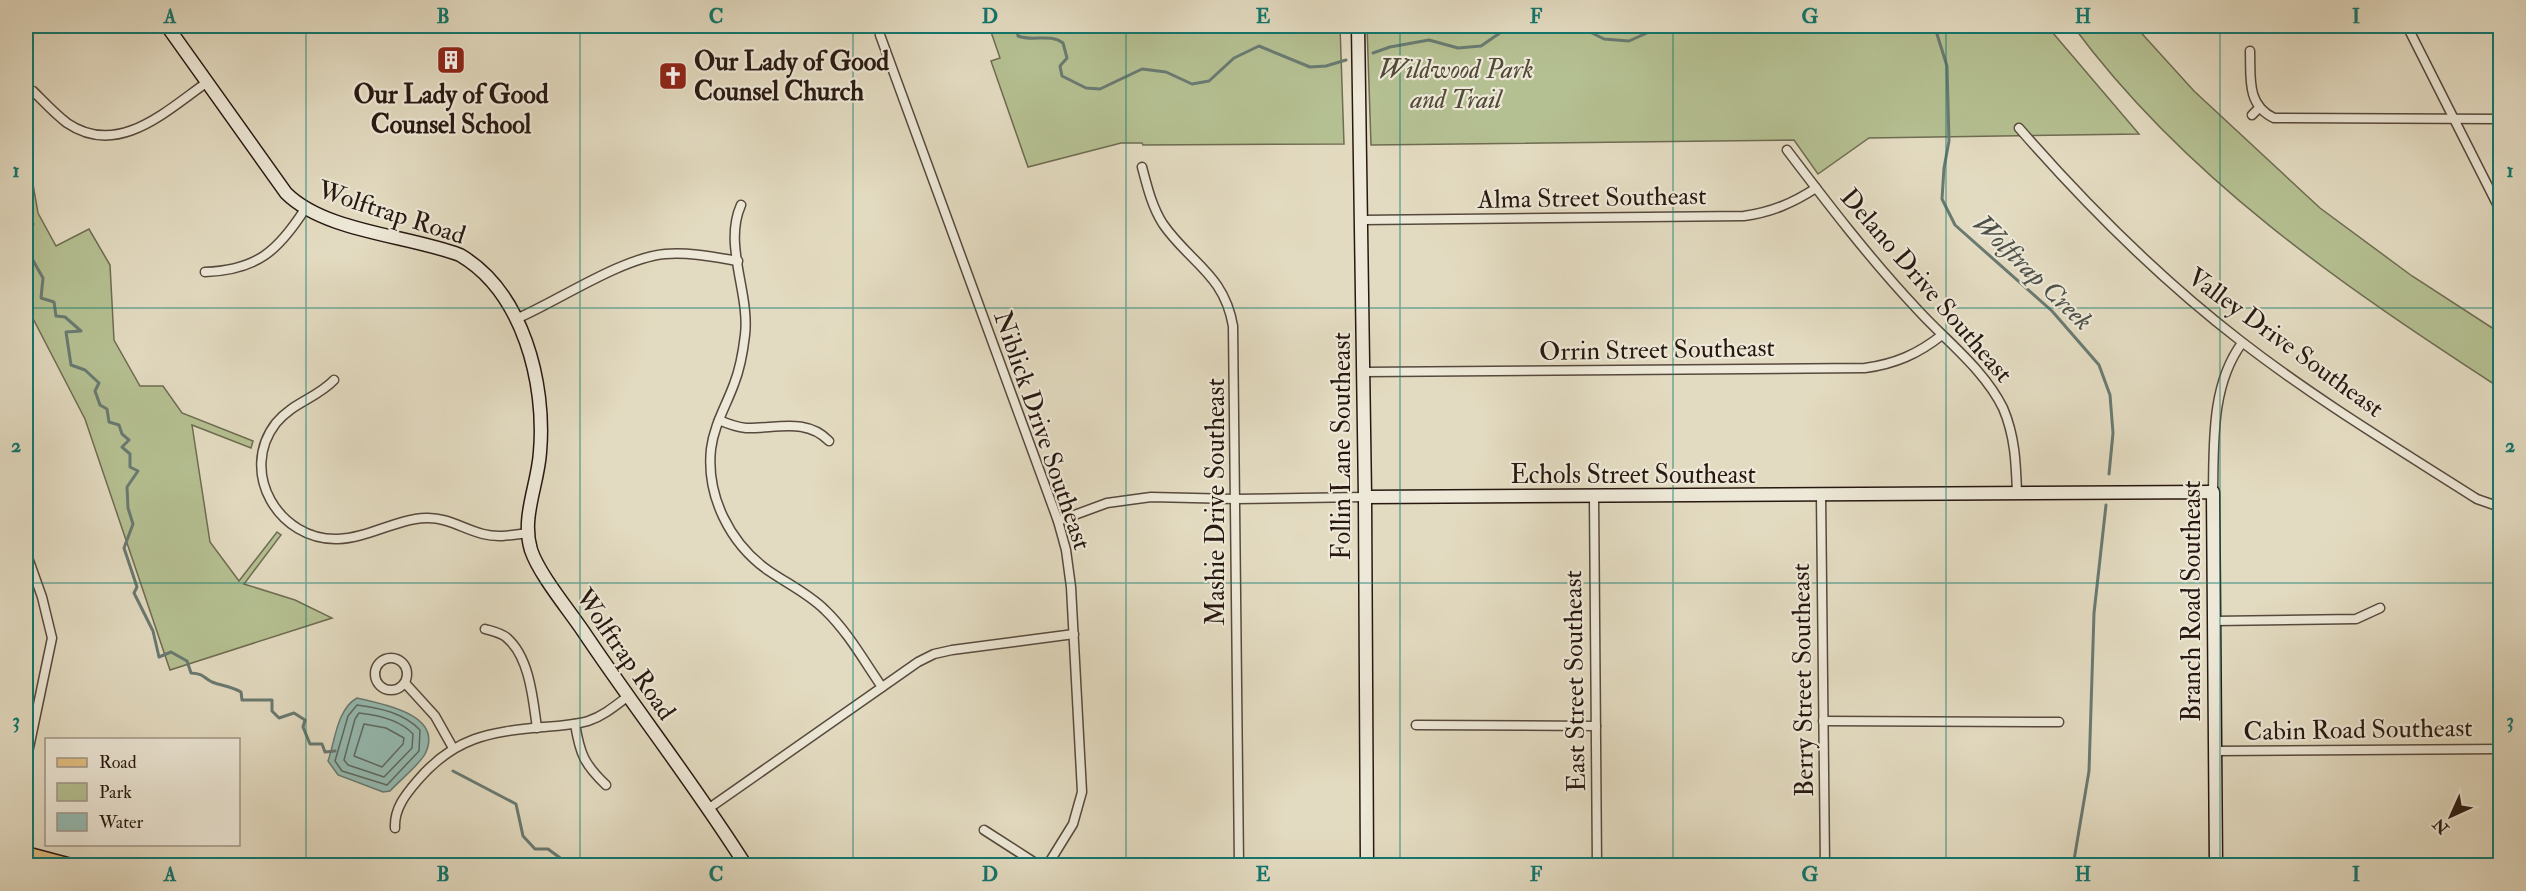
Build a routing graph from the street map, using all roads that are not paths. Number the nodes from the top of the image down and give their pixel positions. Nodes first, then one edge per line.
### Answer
1 (167, 26) edge
2 (1358, 26) edge
3 (2407, 26) edge
4 (880, 35) dead end
5 (2250, 51) dead end
6 (206, 83) junction
7 (33, 91) dead end
8 (2259, 108) junction
9 (2252, 115) dead end
10 (2454, 119) junction
11 (2500, 119) edge
12 (2019, 128) dead end
13 (1787, 150) dead end
14 (1142, 167) dead end
15 (1816, 188) junction
16 (741, 205) dead end
17 (306, 209) junction
18 (2500, 210) edge
19 (1362, 220) junction
20 (738, 261) junction
21 (205, 272) dead end
22 (516, 320) junction
23 (1942, 335) junction
24 (2242, 343) junction
25 (1364, 372) junction
26 (334, 380) dead end
27 (718, 420) junction
28 (829, 441) dead end
29 (2213, 492) junction
30 (2017, 493) junction
31 (1821, 494) junction
32 (1594, 496) junction
33 (1365, 497) junction
34 (1235, 499) junction
35 (2500, 507) edge
36 (1058, 521) junction
37 (528, 533) junction
38 (26, 552) edge
39 (2380, 608) dead end
40 (2214, 621) junction
41 (485, 629) dead end
42 (1074, 634) junction
43 (405, 683) dead end
44 (882, 687) junction
45 (627, 697) junction
46 (1823, 721) junction
47 (2059, 722) dead end
48 (575, 724) junction
49 (1416, 725) dead end
50 (1596, 726) junction
51 (537, 728) junction
52 (453, 748) junction
53 (2500, 748) edge
54 (2215, 751) junction
55 (26, 762) edge
56 (606, 785) dead end
57 (708, 809) junction
58 (395, 828) dead end
59 (984, 830) dead end
60 (26, 852) edge
61 (1051, 864) edge
62 (75, 866) edge
63 (746, 866) edge
64 (1040, 866) edge
65 (1239, 866) edge
66 (1367, 866) edge
67 (1597, 866) edge
68 (1825, 866) edge
69 (2216, 866) edge

1 - 6 street, Wolftrap Road
2 - 19 street, Follin Lane Southeast
3 - 10 street
4 - 36 street, Niblick Drive Southeast
5 - 8 street
6 - 7 street
6 - 17 street, Wolftrap Road
8 - 9 street
8 - 10 street
10 - 11 street
10 - 18 street
12 - 24 street, Valley Drive Southeast
13 - 15 street, Delano Drive Southeast
14 - 34 street, Mashie Drive Southeast
15 - 19 street, Alma Street Southeast
15 - 23 street, Delano Drive Southeast
16 - 20 street
17 - 21 street
17 - 22 street, Wolftrap Road
19 - 25 street, Follin Lane Southeast
20 - 22 street
20 - 27 street
22 - 37 street, Wolftrap Road
23 - 25 street, Orrin Street Southeast
23 - 30 street, Delano Drive Southeast
24 - 29 street, Branch Road Southeast
24 - 35 street, Valley Drive Southeast
25 - 33 street, Follin Lane Southeast
26 - 37 street
27 - 28 street
27 - 44 street
29 - 30 street, Echols Street Southeast
29 - 40 street, Branch Road Southeast
30 - 31 street, Echols Street Southeast
31 - 32 street, Echols Street Southeast
31 - 46 street, Berry Street Southeast
32 - 33 street, Echols Street Southeast
32 - 50 street, East Street Southeast
33 - 34 street, Echols Street Southeast
33 - 66 street, Follin Lane Southeast
34 - 36 street, Echols Street Southeast
34 - 65 street, Mashie Drive Southeast
36 - 42 street, Niblick Drive Southeast
37 - 45 street, Wolftrap Road
38 - 55 street
39 - 40 street
40 - 54 street, Branch Road Southeast
41 - 51 street
42 - 44 street
42 - 61 street, Niblick Drive Southeast
43 - 52 street
44 - 57 street
45 - 48 street
45 - 57 street, Wolftrap Road
46 - 47 street
46 - 68 street, Berry Street Southeast
48 - 51 street
48 - 56 street
49 - 50 street
50 - 67 street, East Street Southeast
51 - 52 street
52 - 58 street
53 - 54 street, Cabin Road Southeast
54 - 69 street, Branch Road Southeast
57 - 63 street, Wolftrap Road
59 - 64 street
60 - 62 main road

